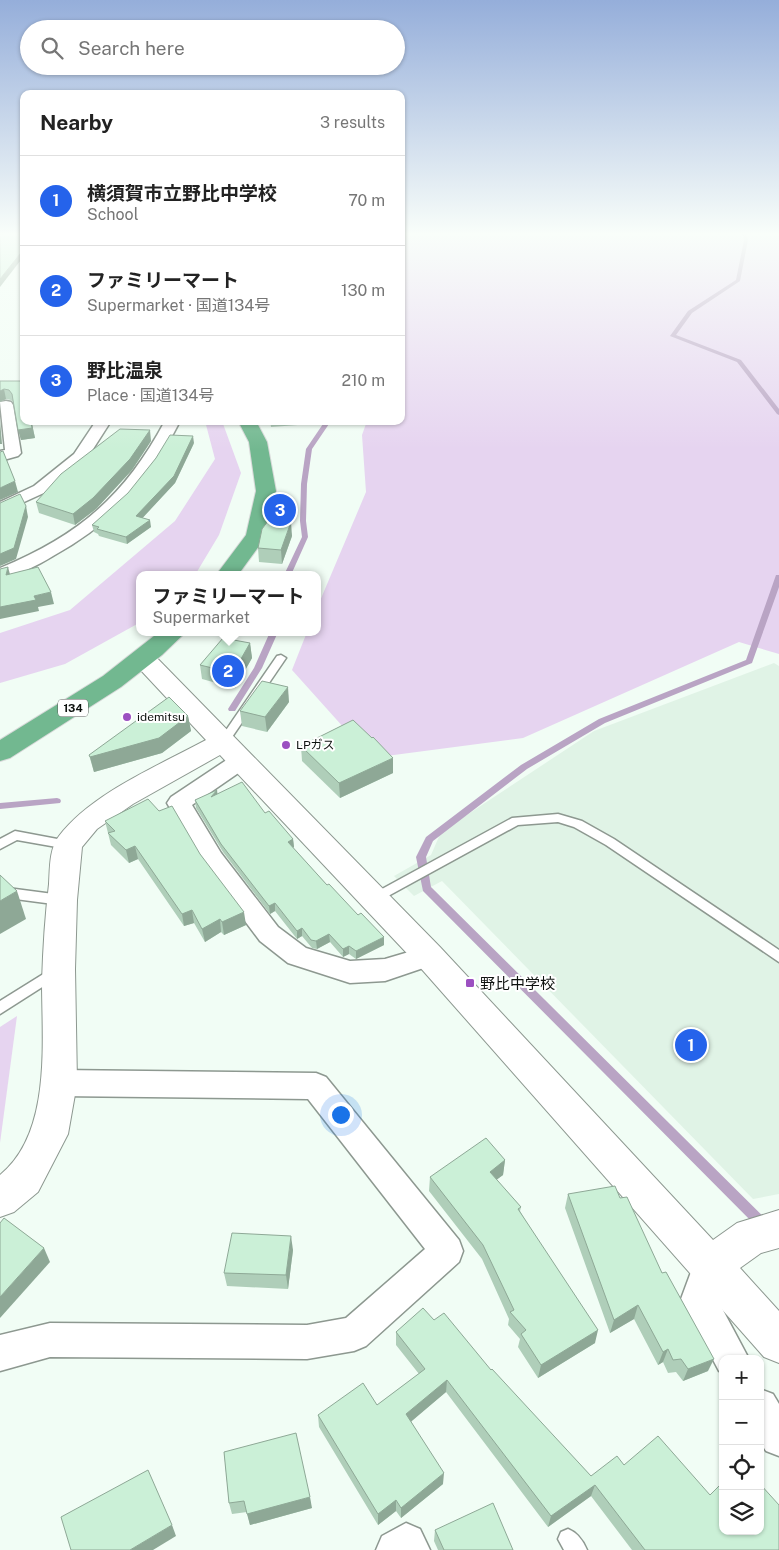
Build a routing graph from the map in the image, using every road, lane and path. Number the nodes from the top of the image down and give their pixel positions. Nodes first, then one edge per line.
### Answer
1 (0, 406) edge
2 (101, 425) edge
3 (171, 425) edge
4 (249, 425) edge
5 (0, 456) edge
6 (0, 508) edge
7 (230, 571) edge
8 (0, 574) edge
9 (170, 636) edge
10 (281, 658) dead end
11 (144, 659) junction
12 (233, 751) junction
13 (0, 752) edge
14 (0, 845) edge
15 (68, 845) junction
16 (0, 892) edge
17 (374, 898) junction
18 (62, 900) junction
19 (429, 956) junction
20 (779, 957) edge
21 (59, 969) junction
22 (0, 1008) edge
23 (59, 1083) junction
24 (0, 1199) edge
25 (765, 1233) edge
26 (710, 1265) junction
27 (779, 1342) edge
28 (0, 1353) edge
29 (729, 1355) edge
30 (764, 1414) edge
31 (779, 1438) edge
32 (396, 1550) edge
33 (410, 1550) edge

1 - 5 street
2 - 6 street
3 - 8 street
4 - 7 highway
9 - 11 highway, 134
10 - 12 lane
11 - 12 street
11 - 13 highway, 134
12 - 15 street
12 - 17 street
12 - 19 street
14 - 15 lane
15 - 18 street
16 - 18 lane
17 - 19 street
17 - 20 lane
18 - 21 street
19 - 26 street
21 - 22 lane
21 - 23 street
23 - 24 street
23 - 28 street
25 - 26 street
26 - 27 street
26 - 29 street
30 - 31 street
32 - 33 street

